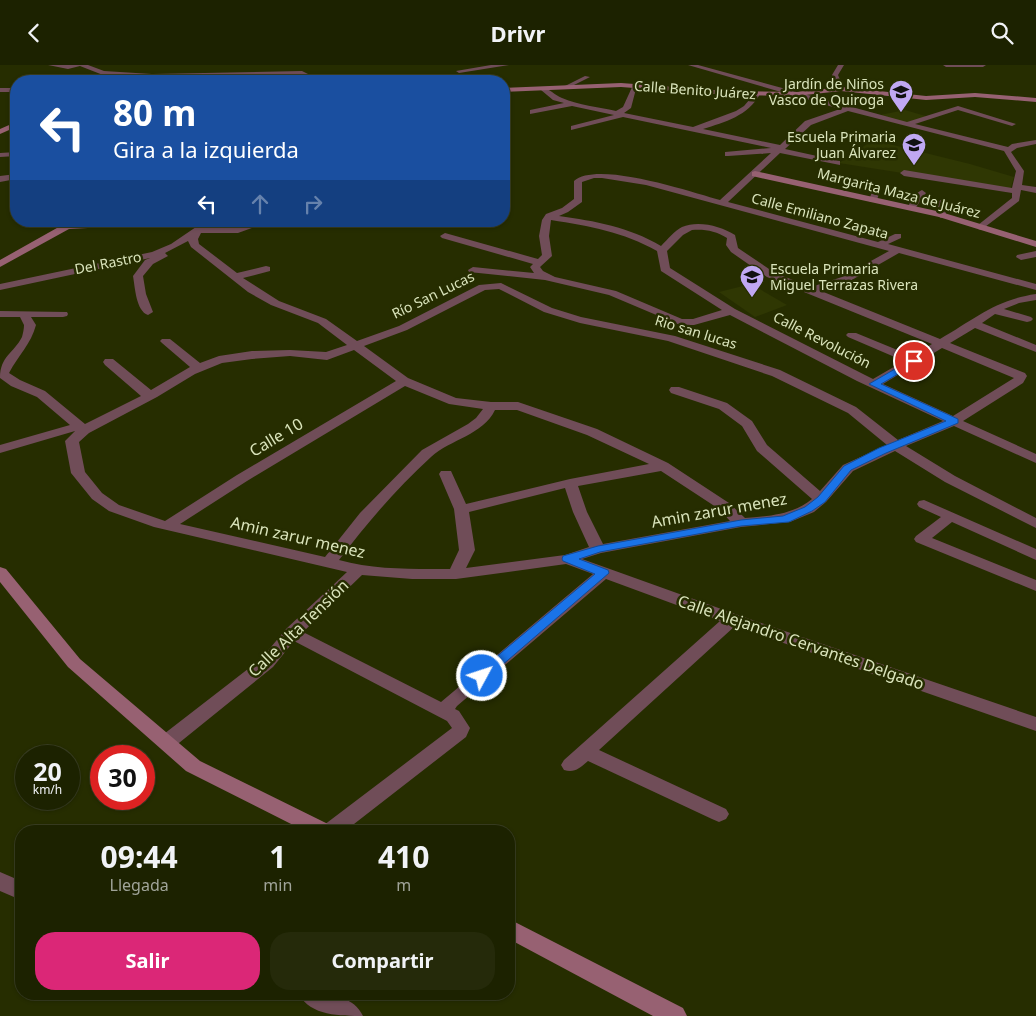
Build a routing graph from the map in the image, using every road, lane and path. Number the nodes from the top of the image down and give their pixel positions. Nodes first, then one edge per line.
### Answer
1 (51, 65) edge
2 (80, 65) edge
3 (451, 65) edge
4 (506, 65) edge
5 (690, 65) edge
6 (841, 65) edge
7 (946, 65) edge
8 (983, 65) edge
9 (703, 66) edge
10 (459, 71) junction
11 (99, 75) edge
12 (260, 75) edge
13 (306, 75) edge
14 (464, 75) edge
15 (587, 77) dead end
16 (635, 86) junction
17 (566, 87) junction
18 (543, 89) junction
19 (842, 89) junction
20 (510, 90) edge
21 (756, 94) junction
22 (796, 94) junction
23 (1036, 99) edge
24 (572, 104) junction
25 (848, 109) junction
26 (533, 112) dead end
27 (621, 114) junction
28 (905, 124) junction
29 (1012, 124) dead end
30 (574, 128) dead end
31 (693, 129) junction
32 (1036, 141) edge
33 (781, 148) junction
34 (1009, 151) junction
35 (728, 154) dead end
36 (845, 157) dead end
37 (836, 163) dead end
38 (904, 173) dead end
39 (755, 174) junction
40 (877, 189) dead end
41 (1016, 189) junction
42 (1036, 190) edge
43 (922, 193) dead end
44 (873, 200) junction
45 (942, 202) dead end
46 (722, 203) junction
47 (911, 208) junction
48 (941, 215) junction
49 (549, 216) junction
50 (65, 227) edge
51 (195, 227) edge
52 (196, 227) edge
53 (210, 227) edge
54 (245, 227) edge
55 (981, 227) junction
56 (445, 236) dead end
57 (898, 236) dead end
58 (1036, 244) edge
59 (877, 246) junction
60 (174, 247) junction
61 (662, 250) junction
62 (896, 251) junction
63 (1036, 254) edge
64 (1021, 257) dead end
65 (0, 264) edge
66 (536, 265) junction
67 (266, 269) dead end
68 (473, 270) dead end
69 (235, 277) junction
70 (548, 277) junction
71 (0, 287) edge
72 (1036, 287) edge
73 (811, 291) junction
74 (1036, 297) edge
75 (993, 310) junction
76 (731, 311) junction
77 (148, 312) dead end
78 (0, 314) edge
79 (24, 314) junction
80 (63, 314) dead end
81 (1027, 319) dead end
82 (607, 324) joint
83 (974, 324) junction
84 (852, 335) dead end
85 (166, 341) dead end
86 (941, 344) junction
87 (358, 345) junction
88 (1036, 349) edge
89 (914, 361) junction
90 (109, 362) dead end
91 (194, 369) junction
92 (404, 381) junction
93 (874, 384) junction
94 (675, 390) dead end
95 (153, 395) junction
96 (491, 405) junction
97 (954, 421) junction
98 (82, 428) junction
99 (897, 446) junction
100 (0, 449) edge
101 (1036, 459) edge
102 (663, 466) junction
103 (446, 474) dead end
104 (570, 483) junction
105 (822, 499) junction
106 (924, 504) dead end
107 (461, 509) junction
108 (951, 516) junction
109 (741, 523) junction
110 (1036, 523) edge
111 (169, 525) junction
112 (598, 549) junction
113 (1036, 555) edge
114 (567, 559) junction
115 (328, 561) junction
116 (358, 570) junction
117 (0, 572) edge
118 (456, 573) junction
119 (603, 573) junction
120 (1036, 586) edge
121 (732, 619) junction
122 (292, 633) junction
123 (443, 711) junction
124 (1036, 724) edge
125 (168, 742) junction
126 (586, 752) junction
127 (571, 765) dead end
128 (719, 814) dead end
129 (311, 825) edge
130 (339, 825) edge
131 (0, 881) edge
132 (15, 888) edge
133 (515, 931) edge
134 (322, 1000) edge
135 (351, 1016) edge
136 (675, 1016) edge

1 - 2 street
2 - 11 street
3 - 10 street
4 - 10 street
5 - 9 street
6 - 19 street
7 - 8 street
9 - 22 street
10 - 14 street
12 - 13 street
15 - 17 street
16 - 17 street, Calle Benito Juárez
16 - 21 street, Calle Benito Juárez
16 - 27 street
17 - 18 street, Calle Benito Juárez
18 - 20 street, Calle Benito Juárez
18 - 24 street
19 - 22 street, Calle Benito Juárez
19 - 23 street, Calle Benito Juárez
21 - 22 street, Calle Benito Juárez
21 - 31 street
22 - 25 street
24 - 26 street
24 - 27 street
25 - 28 street
25 - 33 street
27 - 30 street
27 - 31 street
28 - 29 street
28 - 34 street
31 - 33 street
32 - 34 street
33 - 35 street
33 - 36 street
33 - 37 street
33 - 39 street
34 - 41 street
38 - 41 street
39 - 44 street, Margarita Maza de Juárez
39 - 46 street
40 - 44 street
41 - 42 street
41 - 55 street
43 - 47 street
44 - 47 street, Margarita Maza de Juárez
45 - 48 street
46 - 49 street, Calle Emiliano Zapata
46 - 59 street, Calle Emiliano Zapata
47 - 48 street, Margarita Maza de Juárez
48 - 55 street, Margarita Maza de Juárez
49 - 61 street
49 - 66 street
50 - 65 street
51 - 60 street, Del Rastro
52 - 69 street
53 - 54 street
55 - 58 street, Margarita Maza de Juárez
56 - 66 street
57 - 59 street
59 - 62 street, Calle Emiliano Zapata
60 - 71 street, Del Rastro
60 - 77 street
61 - 73 street
61 - 76 street, Calle Revolución
62 - 72 street, Calle Emiliano Zapata
62 - 73 street
63 - 64 street
66 - 70 street
67 - 69 street
68 - 70 street
69 - 87 street
70 - 76 street
73 - 86 street
74 - 75 street
75 - 81 street
75 - 83 street
76 - 93 street, Calle Revolución
78 - 79 street
79 - 80 street
79 - 98 street
82 - 87 street, Río San Lucas
82 - 99 street, Rio san lucas
83 - 86 street
83 - 88 street
84 - 89 street
85 - 91 street
86 - 89 street
86 - 97 street, Amin zarur menez
87 - 91 street
87 - 92 street
89 - 93 street
90 - 95 street
91 - 95 street
92 - 96 street
92 - 111 street, Calle 10
93 - 97 street, Calle Revolución
94 - 105 street
95 - 98 street
96 - 102 street
96 - 115 street, Calle Alta Tensión
97 - 99 street, Amin zarur menez
97 - 101 street, Calle Revolución
98 - 100 street
98 - 111 street, Amin zarur menez
99 - 105 street, Amin zarur menez
99 - 110 street
102 - 104 street
102 - 109 street
103 - 107 street
104 - 107 street
104 - 112 street
105 - 109 street, Amin zarur menez
106 - 108 street
107 - 118 street
108 - 113 street
108 - 120 street
109 - 112 street, Amin zarur menez
111 - 115 street, Amin zarur menez
112 - 114 street, Amin zarur menez
114 - 118 street, Amin zarur menez
114 - 119 street, Calle Alejandro Cervantes Delgado
115 - 116 street, Amin zarur menez
116 - 118 street, Amin zarur menez
116 - 122 street, Calle Alta Tensión
117 - 125 street
119 - 121 street, Calle Alejandro Cervantes Delgado
119 - 123 street
121 - 124 street, Calle Alejandro Cervantes Delgado
121 - 126 street
122 - 123 street
122 - 125 street, Calle Alta Tensión
123 - 130 street
125 - 129 street
126 - 127 street
126 - 128 street
131 - 132 street
133 - 136 street
134 - 135 street

